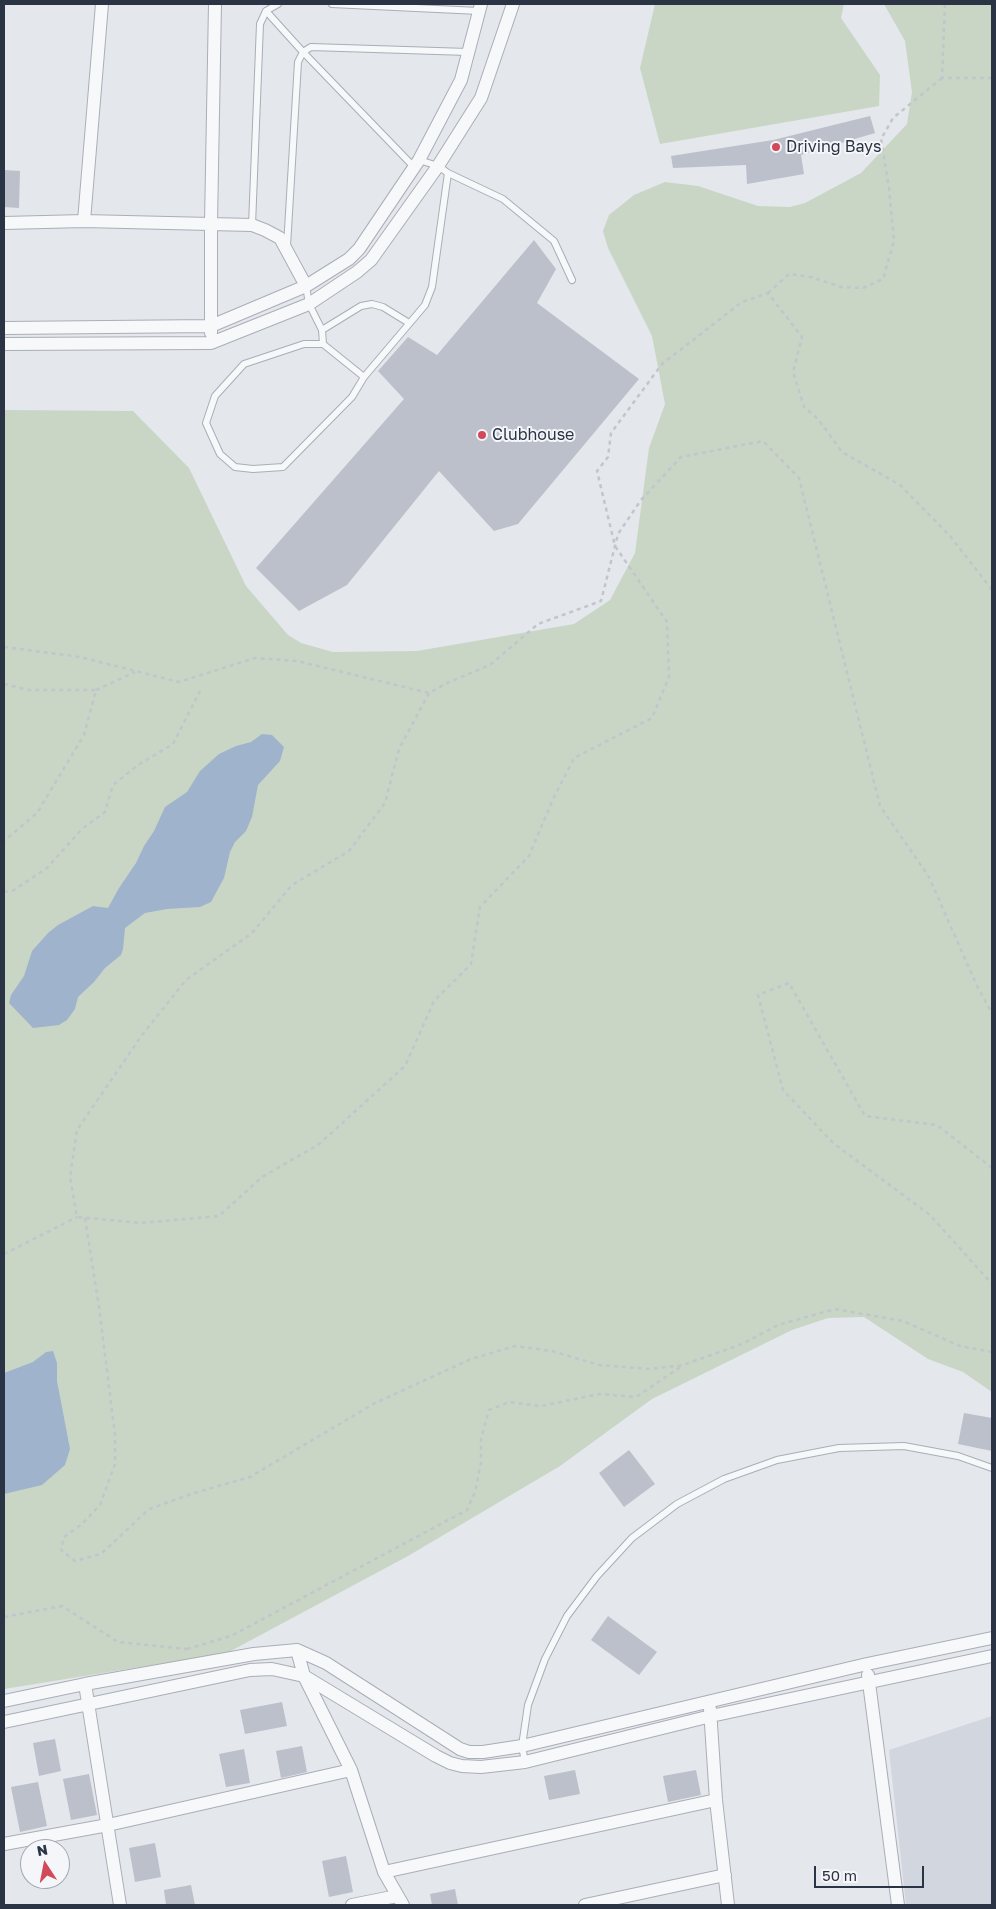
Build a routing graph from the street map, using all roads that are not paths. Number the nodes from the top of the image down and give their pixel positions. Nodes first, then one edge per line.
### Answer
1 (102, 4) edge
2 (215, 4) edge
3 (278, 4) edge
4 (332, 4) edge
5 (513, 4) edge
6 (480, 7) edge
7 (266, 11) junction
8 (303, 52) junction
9 (468, 52) junction
10 (417, 164) junction
11 (443, 170) junction
12 (84, 221) junction
13 (4, 223) edge
14 (211, 223) junction
15 (252, 226) junction
16 (286, 250) junction
17 (572, 280) dead end
18 (306, 286) junction
19 (309, 304) junction
20 (409, 324) junction
21 (211, 326) junction
22 (4, 328) edge
23 (322, 330) junction
24 (211, 343) junction
25 (4, 344) edge
26 (324, 344) junction
27 (364, 376) junction
28 (992, 1468) edge
29 (992, 1638) edge
30 (297, 1650) junction
31 (992, 1656) edge
32 (867, 1664) junction
33 (304, 1676) junction
34 (869, 1683) junction
35 (85, 1684) junction
36 (4, 1701) edge
37 (710, 1701) junction
38 (89, 1705) junction
39 (711, 1716) junction
40 (4, 1722) edge
41 (522, 1746) junction
42 (525, 1762) junction
43 (351, 1770) junction
44 (716, 1800) junction
45 (108, 1825) junction
46 (4, 1844) edge
47 (384, 1872) junction
48 (725, 1875) junction
49 (400, 1901) edge
50 (120, 1905) edge
51 (352, 1905) edge
52 (585, 1905) edge
53 (728, 1905) edge
54 (898, 1905) edge

1 - 12 street
2 - 14 street
3 - 7 lane
4 - 6 lane
5 - 11 street
6 - 9 street
7 - 8 lane
7 - 15 lane
8 - 9 lane
8 - 10 lane
8 - 16 lane
9 - 10 street
10 - 11 lane
10 - 18 street
11 - 17 lane
11 - 19 street
11 - 20 lane
12 - 13 street
12 - 14 street
14 - 15 street
14 - 21 street
15 - 16 street
16 - 18 street
18 - 19 lane
18 - 21 street
19 - 23 lane
19 - 24 street
20 - 23 lane
20 - 27 lane
21 - 22 street
21 - 24 street
23 - 26 lane
24 - 25 street
26 - 27 lane
26 - 27 lane
28 - 41 lane
29 - 32 street
30 - 33 street
30 - 35 street
30 - 41 street
31 - 34 street
32 - 34 street
32 - 37 street
33 - 38 street
33 - 42 street
33 - 43 street
34 - 39 street
34 - 54 street
35 - 36 street
35 - 38 street
37 - 39 street
37 - 41 street
38 - 40 street
38 - 45 street
39 - 42 street
39 - 44 street
41 - 42 lane
43 - 45 street
43 - 47 street
44 - 47 street
44 - 48 street
45 - 46 street
45 - 50 street
47 - 49 street
48 - 52 street
48 - 53 street
49 - 51 street

